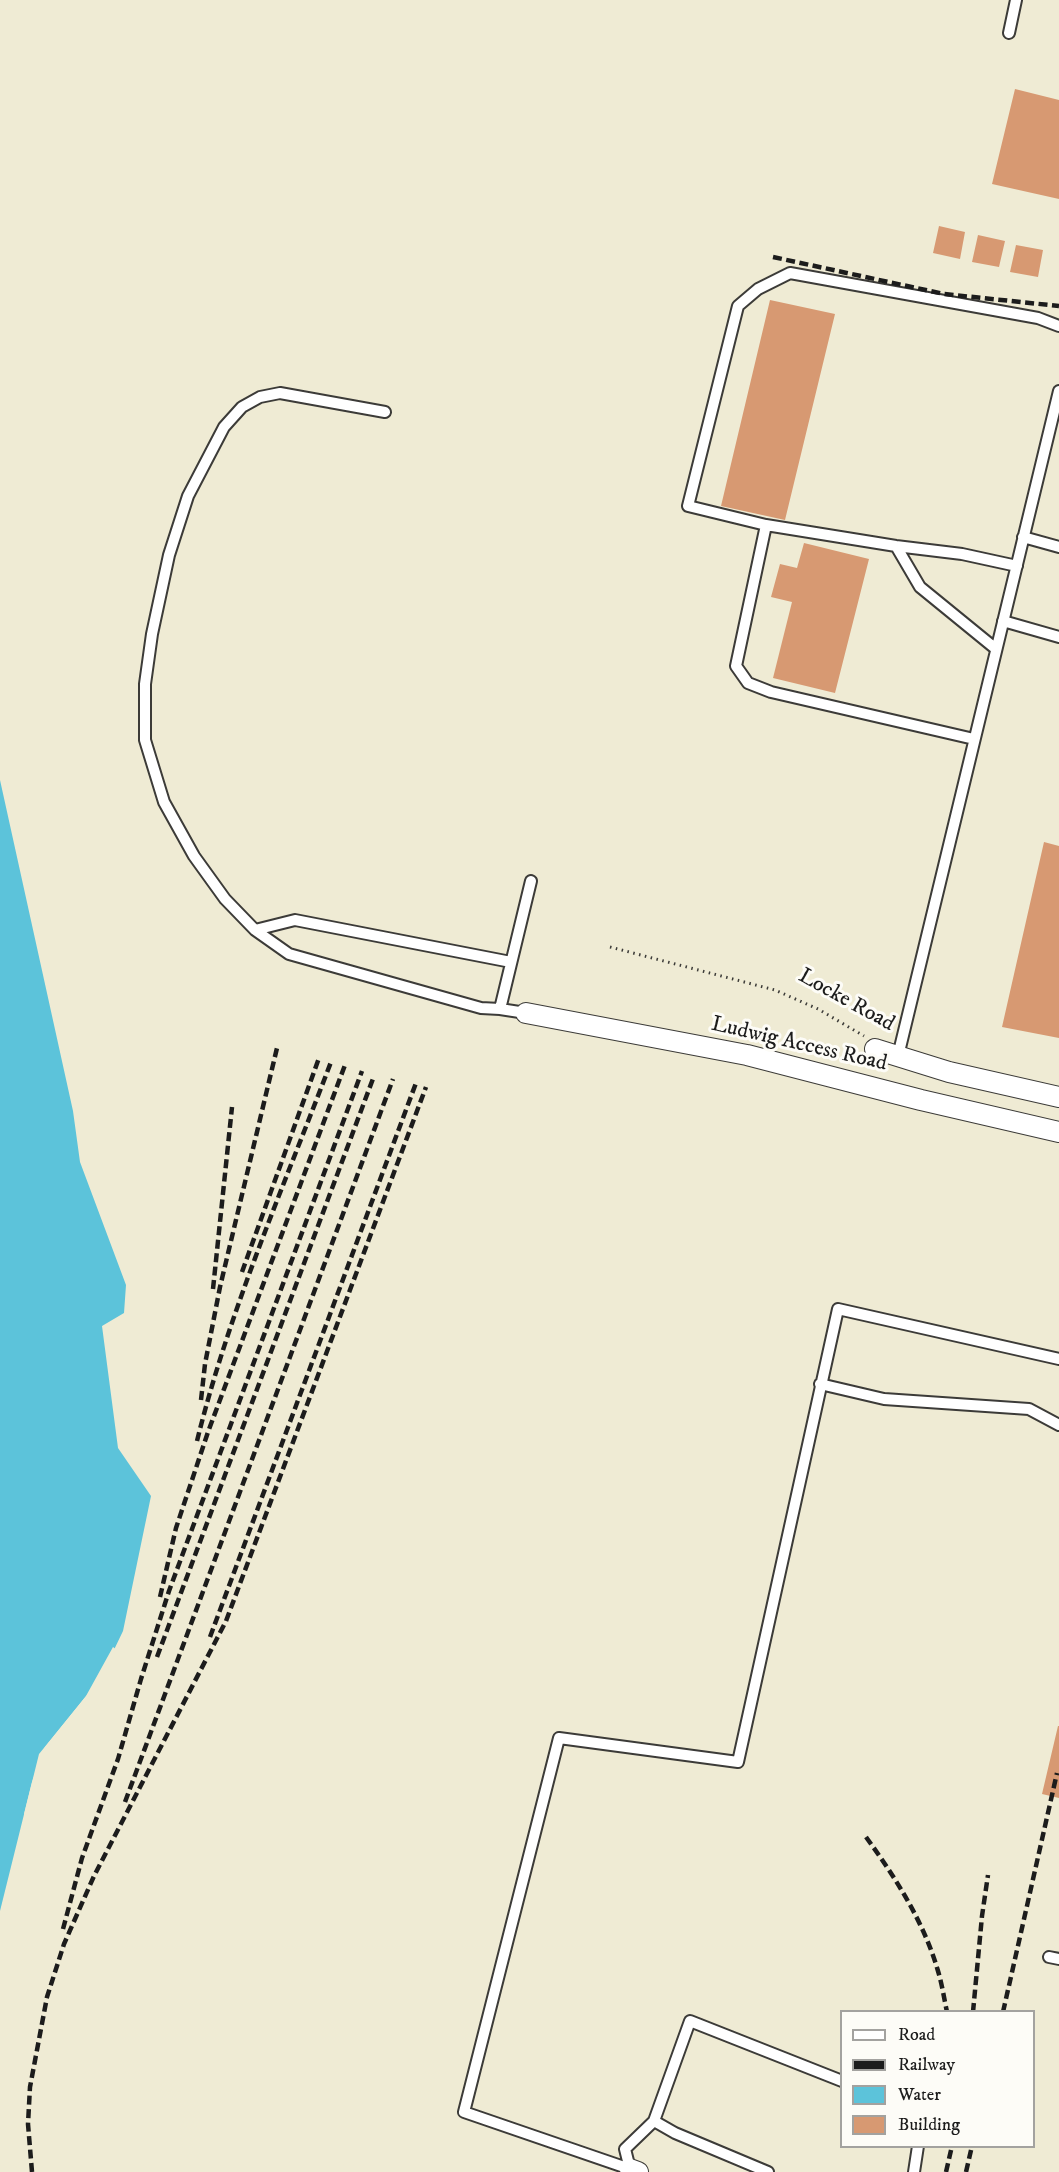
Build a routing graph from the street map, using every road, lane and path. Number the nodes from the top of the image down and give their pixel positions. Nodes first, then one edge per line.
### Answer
1 (1016, 0) edge
2 (1009, 33) dead end
3 (1059, 326) edge
4 (1059, 391) edge
5 (385, 412) dead end
6 (1056, 418) edge
7 (766, 525) junction
8 (1023, 537) junction
9 (896, 546) junction
10 (1059, 547) edge
11 (1017, 566) junction
12 (1003, 621) junction
13 (1059, 637) edge
14 (996, 649) junction
15 (974, 740) junction
16 (531, 881) dead end
17 (255, 930) junction
18 (610, 947) dead end
19 (511, 962) junction
20 (500, 1008) junction
21 (526, 1013) joint
22 (875, 1049) joint
23 (898, 1056) junction
24 (1059, 1096) edge
25 (1059, 1132) edge
26 (1059, 1359) edge
27 (820, 1384) junction
28 (1059, 1425) edge
29 (840, 2080) edge
30 (654, 2121) junction
31 (918, 2148) edge
32 (634, 2170) edge
33 (768, 2172) edge
34 (914, 2172) edge

1 - 2 lane
3 - 7 lane
4 - 6 lane
5 - 17 lane
6 - 8 lane
7 - 9 lane
7 - 15 lane
8 - 10 lane
8 - 11 lane
9 - 11 lane
9 - 14 lane
11 - 12 lane
12 - 13 lane
12 - 14 lane
14 - 15 lane
15 - 23 lane
16 - 19 lane
17 - 19 lane
17 - 20 lane
18 - 22 path, Locke Road
19 - 20 lane
20 - 21 lane
21 - 25 street, Ludwig Access Road
22 - 23 street, Locke Road
23 - 24 street, Locke Road
26 - 27 lane
27 - 28 lane
27 - 32 lane
29 - 30 lane
30 - 32 lane
30 - 33 lane
31 - 34 lane

